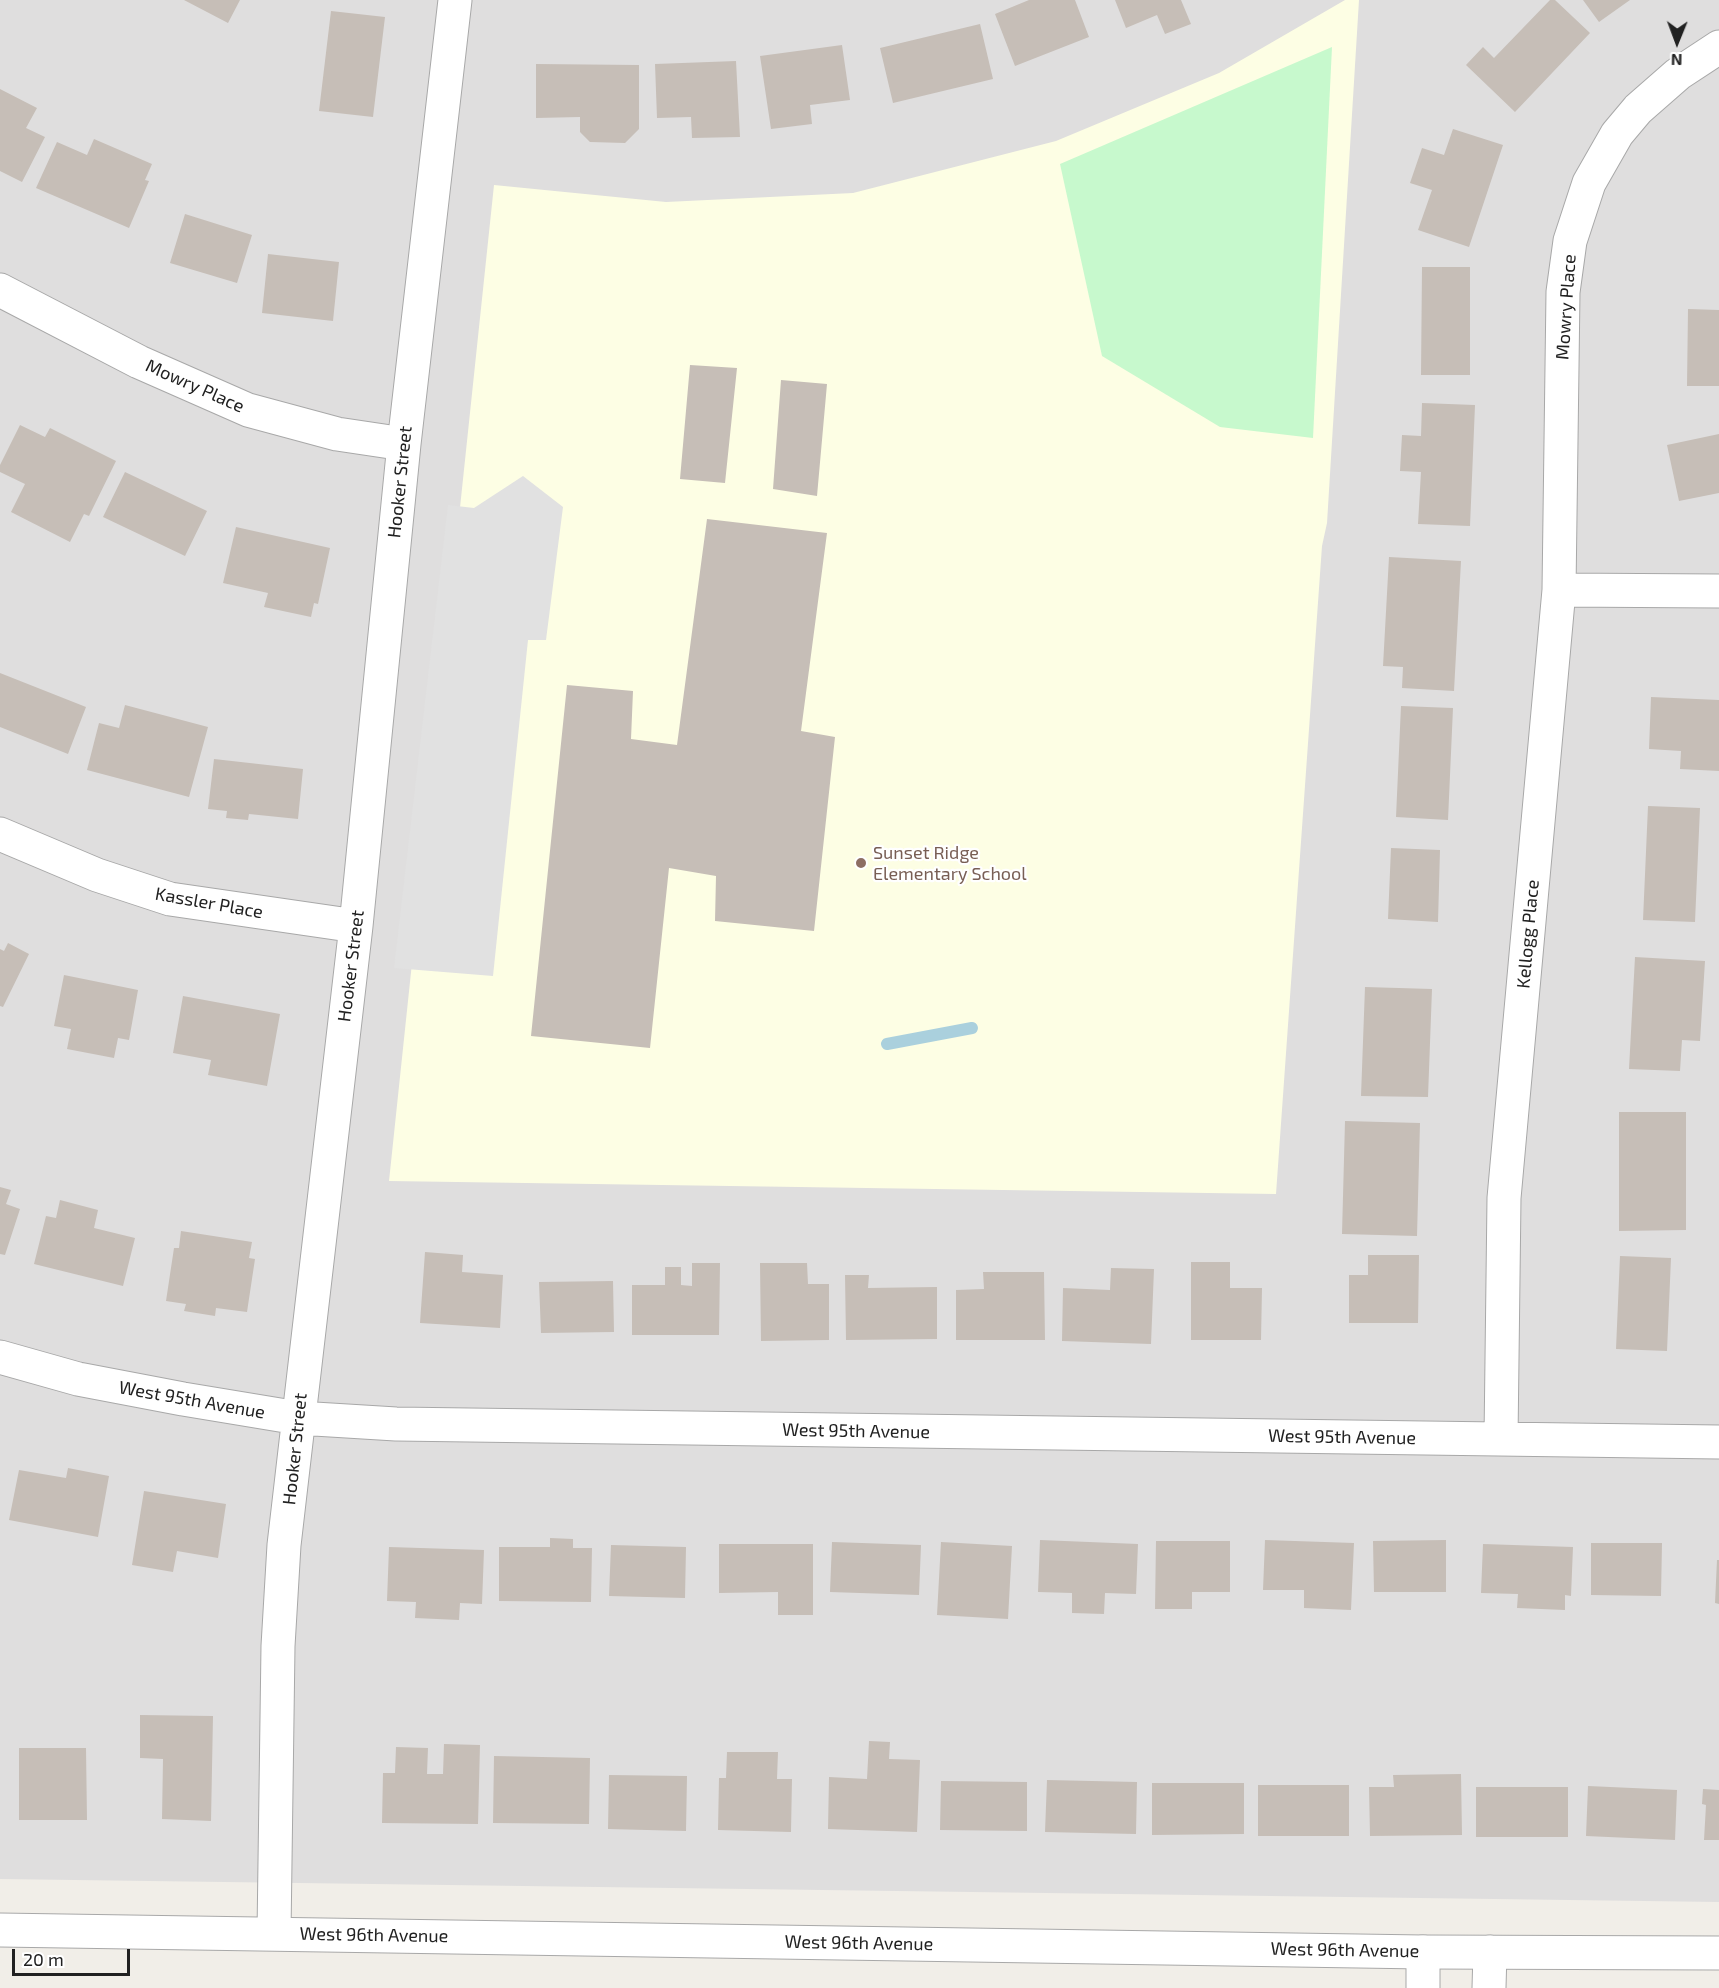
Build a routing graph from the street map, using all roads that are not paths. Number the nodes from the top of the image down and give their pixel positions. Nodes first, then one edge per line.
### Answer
1 (455, 0) edge
2 (1719, 47) edge
3 (0, 290) edge
4 (404, 444) junction
5 (1559, 590) junction
6 (1719, 591) edge
7 (0, 834) edge
8 (356, 926) junction
9 (0, 1357) edge
10 (298, 1418) junction
11 (1501, 1439) junction
12 (1719, 1442) edge
13 (0, 1929) edge
14 (274, 1934) junction
15 (1423, 1952) junction
16 (1490, 1952) junction
17 (1719, 1953) edge
18 (1423, 1988) edge
19 (1489, 1988) edge

1 - 4 street, Hooker Street
2 - 5 street, Mowry Place
3 - 4 street, Mowry Place
4 - 8 street, Hooker Street
5 - 6 street
5 - 11 street, Kellogg Place
7 - 8 street, Kassler Place
8 - 10 street, Hooker Street
9 - 10 street, West 95th Avenue
10 - 11 street, West 95th Avenue
10 - 14 street, Hooker Street
11 - 12 street, West 95th Avenue
13 - 14 street, West 96th Avenue
14 - 15 street, West 96th Avenue
15 - 16 street, West 96th Avenue
15 - 18 street
16 - 17 street, West 96th Avenue
16 - 19 street

